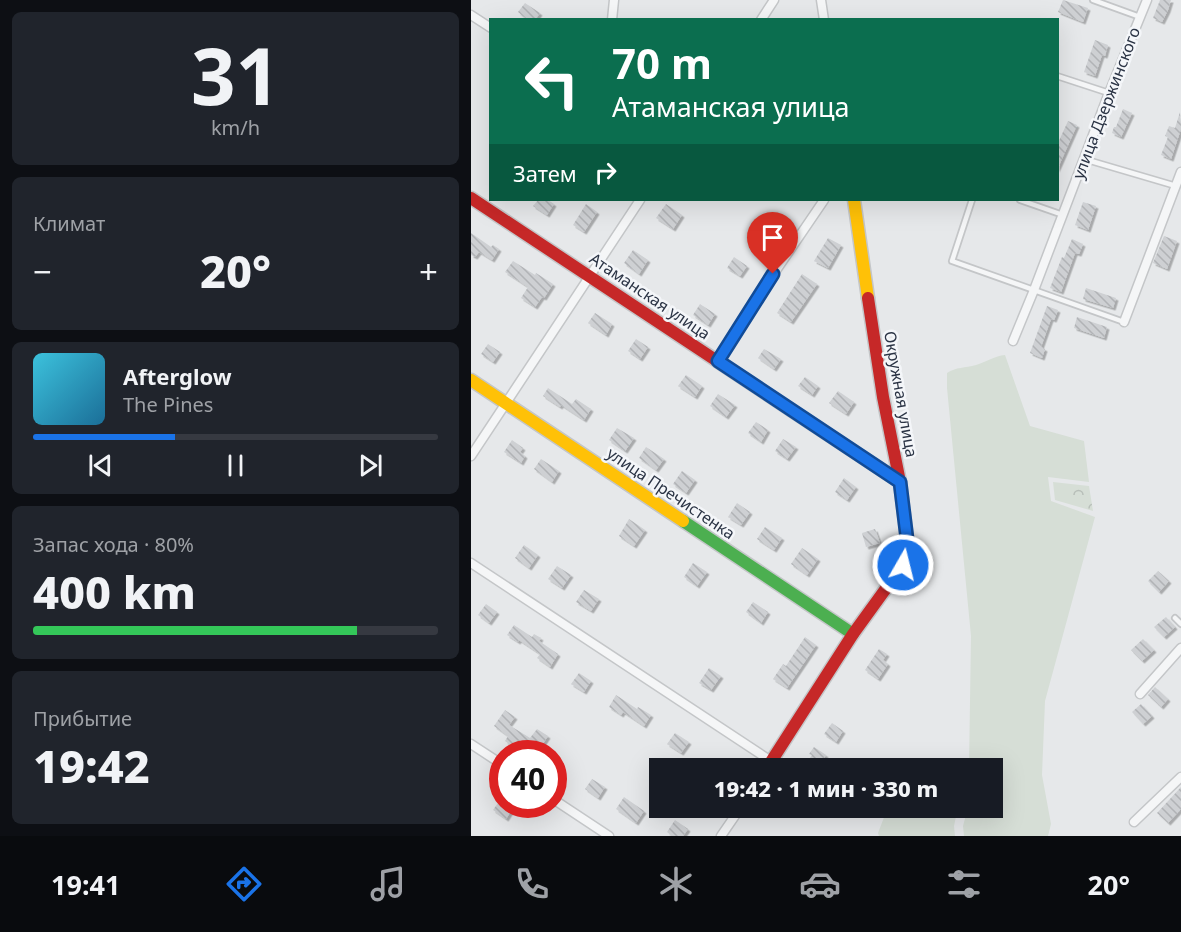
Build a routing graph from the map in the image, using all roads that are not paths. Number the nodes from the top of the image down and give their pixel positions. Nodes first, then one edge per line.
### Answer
1 (614, 0) edge
2 (774, 0) edge
3 (821, 0) edge
4 (1093, 0) edge
5 (1147, 0) edge
6 (471, 15) edge
7 (1140, 17) junction
8 (612, 18) edge
9 (762, 18) edge
10 (824, 18) edge
11 (489, 27) edge
12 (1059, 77) edge
13 (1109, 93) junction
14 (1084, 159) junction
15 (1181, 172) edge
16 (1176, 186) junction
17 (471, 198) edge
18 (639, 201) edge
19 (822, 201) edge
20 (854, 201) edge
21 (972, 201) edge
22 (1023, 201) edge
23 (1063, 215) junction
24 (589, 276) junction
25 (1034, 290) junction
26 (1124, 322) joint
27 (1013, 340) dead end
28 (718, 361) junction
29 (471, 380) edge
30 (505, 402) junction
31 (471, 456) edge
32 (900, 482) junction
33 (471, 563) edge
34 (1175, 618) dead end
35 (1181, 624) edge
36 (853, 634) junction
37 (1181, 648) edge
38 (1140, 694) dead end
39 (471, 744) edge
40 (489, 756) edge
41 (759, 758) edge
42 (773, 758) edge
43 (1181, 777) edge
44 (567, 808) edge
45 (733, 818) edge
46 (1134, 822) dead end
47 (609, 836) edge
48 (721, 836) edge

1 - 8 street
2 - 9 street
3 - 10 street
4 - 7 lane
5 - 7 street, улица Дзержинского
6 - 11 street
7 - 13 street, улица Дзержинского
12 - 13 lane
13 - 14 street, улица Дзержинского
14 - 16 lane
14 - 23 street, улица Дзержинского
15 - 16 street
16 - 26 street
17 - 24 street, Атаманская улица
18 - 24 street
19 - 28 street
20 - 32 street, Окружная улица
21 - 25 lane
22 - 23 lane
23 - 25 street, улица Дзержинского
24 - 28 street, Атаманская улица
24 - 30 street
25 - 26 lane
25 - 27 street, улица Дзержинского
28 - 32 street, Атаманская улица
29 - 30 street, улица Пречистенка
30 - 31 street
30 - 36 street, улица Пречистенка
32 - 36 street, Окружная улица
33 - 41 street
34 - 35 lane
36 - 42 street, Окружная улица
37 - 38 street
39 - 40 street
43 - 46 street
44 - 47 street
45 - 48 street

